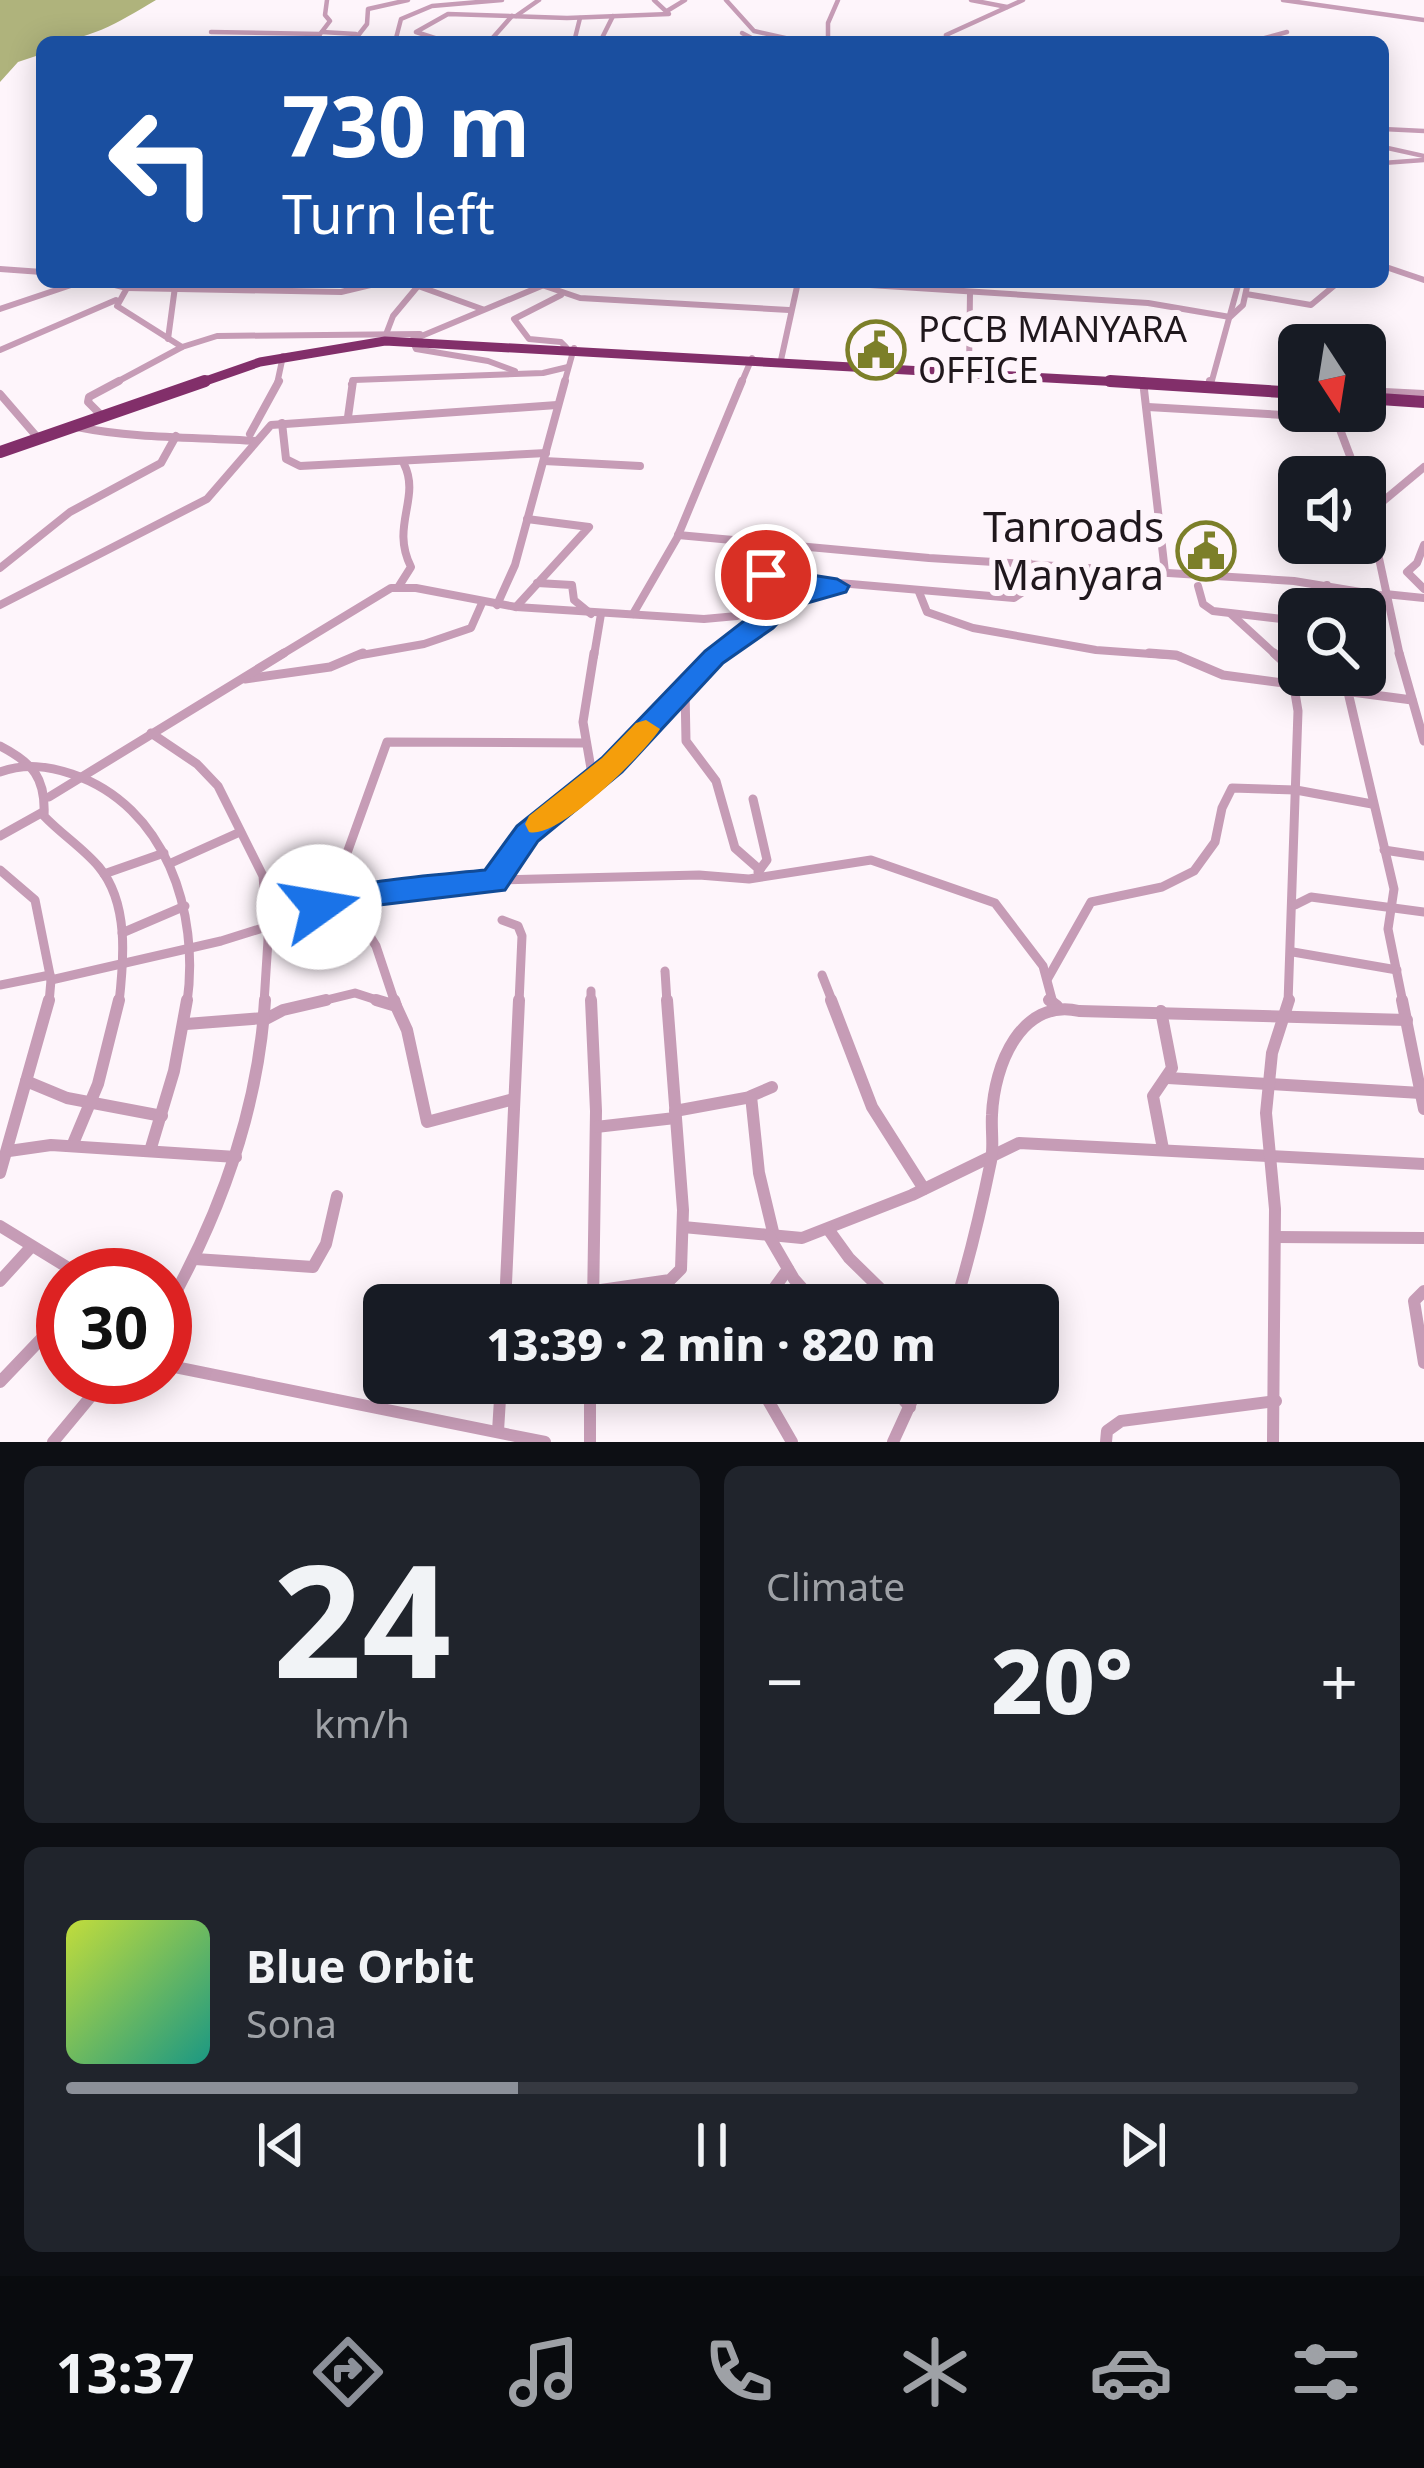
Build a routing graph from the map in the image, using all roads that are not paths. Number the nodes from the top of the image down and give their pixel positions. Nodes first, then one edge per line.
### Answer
1 (326, 0) edge
2 (408, 0) edge
3 (468, 0) edge
4 (502, 0) edge
5 (539, 0) edge
6 (654, 0) edge
7 (686, 0) edge
8 (726, 0) edge
9 (838, 0) edge
10 (971, 0) edge
11 (1023, 0) edge
12 (1283, 0) edge
13 (1007, 7) junction
14 (667, 10) junction
15 (514, 16) junction
16 (613, 16) junction
17 (580, 18) junction
18 (1424, 20) edge
19 (365, 28) junction
20 (332, 31) junction
21 (211, 32) dead end
22 (1287, 32) dead end
23 (321, 33) junction
24 (742, 33) dead end
25 (356, 34) joint
26 (319, 36) edge
27 (397, 36) edge
28 (428, 36) edge
29 (495, 36) edge
30 (576, 36) edge
31 (603, 36) edge
32 (748, 36) edge
33 (776, 36) edge
34 (828, 36) edge
35 (940, 36) edge
36 (1272, 36) edge
37 (1389, 129) edge
38 (1424, 131) edge
39 (1389, 149) edge
40 (1424, 158) edge
41 (1389, 163) edge
42 (1389, 268) edge
43 (0, 269) edge
44 (36, 272) edge
45 (1424, 280) edge
46 (62, 288) edge
47 (124, 288) edge
48 (139, 288) edge
49 (175, 288) edge
50 (246, 288) edge
51 (358, 288) edge
52 (416, 288) edge
53 (429, 288) edge
54 (530, 288) edge
55 (550, 288) edge
56 (796, 288) edge
57 (936, 288) edge
58 (1242, 288) edge
59 (1245, 288) edge
60 (1331, 288) edge
61 (127, 289) junction
62 (970, 292) junction
63 (1246, 294) junction
64 (561, 295) junction
65 (116, 301) junction
66 (0, 309) edge
67 (482, 309) junction
68 (789, 310) junction
69 (1230, 317) junction
70 (416, 337) junction
71 (385, 338) junction
72 (168, 339) junction
73 (182, 347) junction
74 (570, 347) junction
75 (0, 350) edge
76 (283, 356) junction
77 (752, 358) junction
78 (781, 360) junction
79 (568, 368) junction
80 (515, 371) junction
81 (969, 372) junction
82 (1143, 382) junction
83 (1211, 386) junction
84 (1278, 391) edge
85 (1386, 392) edge
86 (0, 394) edge
87 (1386, 397) edge
88 (1424, 398) edge
89 (557, 405) junction
90 (1148, 407) junction
91 (1278, 412) edge
92 (102, 416) junction
93 (349, 417) junction
94 (282, 422) junction
95 (68, 427) junction
96 (176, 436) junction
97 (253, 437) junction
98 (38, 438) junction
99 (0, 452) edge
100 (545, 457) junction
101 (404, 464) junction
102 (640, 466) dead end
103 (1424, 466) edge
104 (1386, 498) edge
105 (527, 519) junction
106 (677, 535) junction
107 (785, 543) junction
108 (1424, 544) edge
109 (0, 550) edge
110 (12, 556) junction
111 (1030, 563) junction
112 (0, 568) edge
113 (1165, 572) junction
114 (536, 583) junction
115 (1328, 585) junction
116 (399, 586) junction
117 (837, 586) junction
118 (1198, 586) dead end
119 (1328, 588) edge
120 (1345, 588) edge
121 (919, 592) junction
122 (1424, 594) edge
123 (1386, 595) edge
124 (1386, 599) edge
125 (784, 601) junction
126 (482, 603) junction
127 (0, 604) edge
128 (497, 604) junction
129 (516, 607) junction
130 (596, 614) junction
131 (633, 614) junction
132 (1231, 614) junction
133 (1278, 619) edge
134 (1278, 657) edge
135 (1278, 680) edge
136 (234, 682) junction
137 (685, 688) junction
138 (1296, 696) edge
139 (1349, 696) edge
140 (1380, 696) edge
141 (1412, 700) junction
142 (152, 734) junction
143 (1424, 741) edge
144 (585, 743) junction
145 (0, 746) edge
146 (36, 766) junction
147 (0, 772) edge
148 (79, 776) junction
149 (593, 780) junction
150 (1296, 790) junction
151 (49, 797) junction
152 (753, 799) dead end
153 (1372, 804) junction
154 (43, 812) junction
155 (240, 832) junction
156 (0, 836) edge
157 (1384, 850) junction
158 (1424, 856) edge
159 (167, 858) junction
160 (0, 870) edge
161 (760, 871) junction
162 (104, 874) junction
163 (749, 880) junction
164 (494, 881) junction
165 (341, 900) junction
166 (184, 906) junction
167 (1294, 906) junction
168 (1394, 908) junction
169 (1424, 912) edge
170 (502, 920) dead end
171 (267, 927) junction
172 (122, 933) junction
173 (189, 950) junction
174 (1293, 952) junction
175 (125, 962) junction
176 (665, 970) dead end
177 (1396, 970) junction
178 (822, 975) dead end
179 (51, 977) junction
180 (1047, 979) junction
181 (0, 985) edge
182 (591, 991) dead end
183 (396, 1006) junction
184 (1057, 1006) junction
185 (1161, 1011) junction
186 (1285, 1016) junction
187 (264, 1019) junction
188 (1407, 1020) junction
189 (186, 1024) junction
190 (1168, 1078) junction
191 (26, 1082) junction
192 (1268, 1085) junction
193 (772, 1087) dead end
194 (1420, 1093) junction
195 (751, 1097) junction
196 (514, 1100) junction
197 (89, 1103) junction
198 (1424, 1109) edge
199 (675, 1115) junction
200 (162, 1116) junction
201 (596, 1126) junction
202 (72, 1146) junction
203 (1163, 1149) junction
204 (9, 1151) junction
205 (150, 1151) junction
206 (993, 1152) junction
207 (1269, 1153) junction
208 (236, 1157) junction
209 (1424, 1164) edge
210 (0, 1173) edge
211 (924, 1189) junction
212 (337, 1196) dead end
213 (0, 1226) edge
214 (683, 1227) junction
215 (829, 1229) junction
216 (771, 1235) junction
217 (1275, 1237) junction
218 (1424, 1238) edge
219 (31, 1247) junction
220 (36, 1250) edge
221 (195, 1258) junction
222 (192, 1263) edge
223 (788, 1269) junction
224 (0, 1281) edge
225 (506, 1284) edge
226 (593, 1284) edge
227 (651, 1284) edge
228 (777, 1284) edge
229 (800, 1284) edge
230 (876, 1284) edge
231 (963, 1284) edge
232 (1424, 1291) edge
233 (36, 1344) edge
234 (1424, 1363) edge
235 (192, 1371) edge
236 (0, 1382) edge
237 (1276, 1401) junction
238 (85, 1404) edge
239 (501, 1404) edge
240 (590, 1404) edge
241 (770, 1404) edge
242 (907, 1404) edge
243 (911, 1404) edge
244 (910, 1407) junction
245 (502, 1435) edge
246 (53, 1442) edge
247 (544, 1442) edge
248 (590, 1442) edge
249 (793, 1442) edge
250 (893, 1442) edge
251 (1106, 1442) edge
252 (1273, 1442) edge

1 - 23 street
2 - 19 street
3 - 4 street
3 - 27 street
5 - 15 street
6 - 14 street
7 - 14 street
8 - 33 street
9 - 34 street
10 - 13 street
11 - 13 street
12 - 18 street
13 - 35 street
14 - 16 street
15 - 17 street
15 - 28 street
15 - 29 street
16 - 17 street
16 - 31 street
17 - 30 street
19 - 20 street
19 - 25 street
20 - 23 street
20 - 25 street
21 - 23 street
22 - 36 street
23 - 26 street
24 - 32 street
37 - 38 street
39 - 40 street
40 - 41 street
42 - 45 street
43 - 44 street
46 - 66 street
47 - 61 street
48 - 61 street
49 - 72 street
50 - 51 street
52 - 71 street
53 - 67 street
54 - 67 street
55 - 64 street
56 - 68 street
57 - 62 street
58 - 69 street
59 - 63 street
60 - 63 street
61 - 65 street
62 - 69 street
62 - 81 street
63 - 69 street
64 - 68 street
64 - 74 street
65 - 72 street
65 - 75 street
67 - 70 street
68 - 78 street
69 - 83 street
70 - 71 highway
70 - 74 highway
70 - 80 street
71 - 73 street
71 - 76 highway
72 - 73 street
73 - 92 street
74 - 77 highway
74 - 79 street
76 - 92 highway
76 - 97 street
77 - 78 highway
77 - 106 street
78 - 81 highway
79 - 80 street
79 - 89 street
80 - 93 street
81 - 82 highway
82 - 83 highway
82 - 90 street
83 - 84 highway
85 - 88 street
86 - 98 street
87 - 88 highway
89 - 93 street
89 - 100 street
90 - 91 street
90 - 113 street
92 - 95 highway
93 - 94 street
94 - 97 street
94 - 101 street
95 - 96 street
95 - 98 highway
96 - 97 street
96 - 110 street
97 - 127 street
98 - 99 highway
100 - 101 street
100 - 102 street
100 - 105 street
101 - 116 street
103 - 104 street
105 - 114 street
105 - 128 street
106 - 107 street
106 - 131 street
107 - 111 street
107 - 117 street
108 - 122 street
109 - 110 street
110 - 112 street
111 - 113 street
111 - 121 street
113 - 115 street
114 - 129 street
114 - 130 street
115 - 119 street
115 - 120 street
116 - 126 street
116 - 136 street
117 - 121 street
117 - 125 street
118 - 132 street
121 - 135 street
122 - 123 street
124 - 141 street
125 - 131 street
125 - 137 street
126 - 128 street
126 - 136 street
128 - 129 street
129 - 130 street
130 - 131 street
130 - 144 street
132 - 133 street
132 - 134 street
136 - 142 street
137 - 149 street
137 - 161 street
138 - 150 street
139 - 153 street
140 - 141 street
141 - 143 street
142 - 148 street
142 - 155 street
144 - 149 street
144 - 165 street
145 - 146 street
146 - 147 street
146 - 148 street
146 - 151 street
148 - 151 street
148 - 159 street
149 - 164 street
150 - 153 street
150 - 167 street
150 - 180 street
151 - 154 street
152 - 161 street
153 - 157 street
154 - 156 street
154 - 162 street
155 - 159 street
155 - 171 street
157 - 158 street
157 - 168 street
159 - 162 street
159 - 166 street
160 - 179 street
161 - 163 street
162 - 172 street
163 - 164 street
163 - 180 street
164 - 165 street
165 - 171 street
165 - 183 street
166 - 172 street
166 - 173 street
167 - 168 street
167 - 174 street
168 - 169 street
168 - 177 street
170 - 196 street
171 - 173 street
171 - 187 street
172 - 175 street
173 - 175 street
173 - 189 street
174 - 177 street
174 - 186 street
175 - 179 street
175 - 197 street
176 - 199 street
177 - 188 street
178 - 211 street
179 - 181 street
179 - 191 street
180 - 184 street
182 - 201 street
183 - 187 street
183 - 196 street
184 - 185 street
184 - 206 street
185 - 186 street
185 - 190 street
186 - 188 street
186 - 192 street
187 - 189 street
187 - 208 street
188 - 194 street
189 - 200 street
190 - 192 street
190 - 203 street
191 - 197 street
191 - 204 street
192 - 194 street
192 - 207 street
193 - 195 street
194 - 198 street
195 - 199 street
195 - 216 street
196 - 225 street
197 - 200 street
197 - 202 street
199 - 201 street
199 - 214 street
200 - 205 street
201 - 226 street
202 - 204 street
202 - 205 street
203 - 206 street
203 - 207 street
204 - 210 street
205 - 208 street
206 - 211 street
206 - 231 street
207 - 209 street
207 - 217 street
208 - 221 street
211 - 215 street
212 - 221 street
213 - 219 street
214 - 216 street
214 - 227 street
215 - 216 street
215 - 230 street
216 - 223 street
217 - 218 street
217 - 237 street
219 - 220 street
219 - 224 street
221 - 222 street
223 - 228 street
223 - 229 street
232 - 234 street
233 - 236 street
235 - 245 street
237 - 251 street
237 - 252 street
238 - 246 street
239 - 245 street
240 - 248 street
241 - 249 street
242 - 244 street
243 - 244 street
244 - 250 street
245 - 247 street

